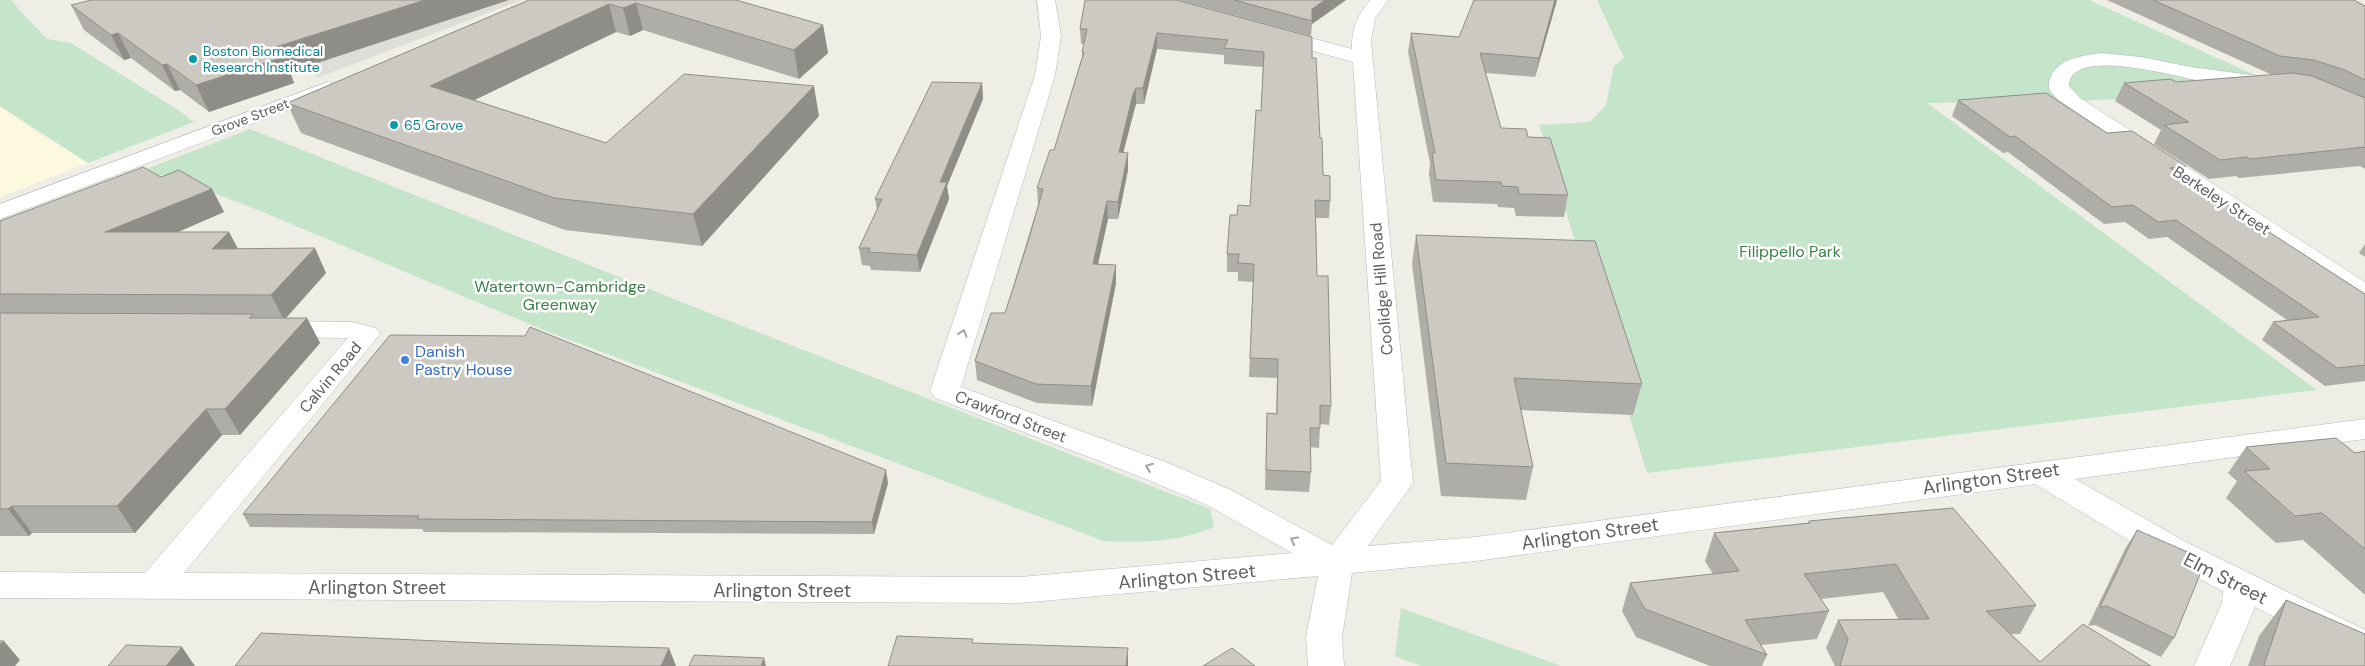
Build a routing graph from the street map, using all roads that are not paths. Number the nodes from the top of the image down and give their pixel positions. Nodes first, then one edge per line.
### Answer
1 (1046, 0) edge
2 (1379, 0) edge
3 (1260, 30) edge
4 (1362, 58) junction
5 (349, 80) edge
6 (2283, 84) edge
7 (0, 212) edge
8 (2365, 294) edge
9 (254, 329) edge
10 (2365, 428) edge
11 (2038, 472) junction
12 (1337, 563) junction
13 (0, 585) edge
14 (154, 586) junction
15 (2241, 586) junction
16 (2365, 646) edge
17 (1326, 666) edge
18 (2212, 666) edge

12 -> 1 street, Crawford Street
2 - 4 street, Coolidge Hill Road
3 - 4 street
4 - 12 street, Coolidge Hill Road
5 - 7 street, Grove Street
6 - 8 street, Berkeley Street
9 - 14 street, Calvin Road
10 - 11 street, Arlington Street
11 - 12 street, Arlington Street
11 - 15 street, Elm Street
12 - 14 street, Arlington Street
12 - 17 street
13 - 14 street, Arlington Street
15 - 16 street, Elm Street
15 - 18 street

